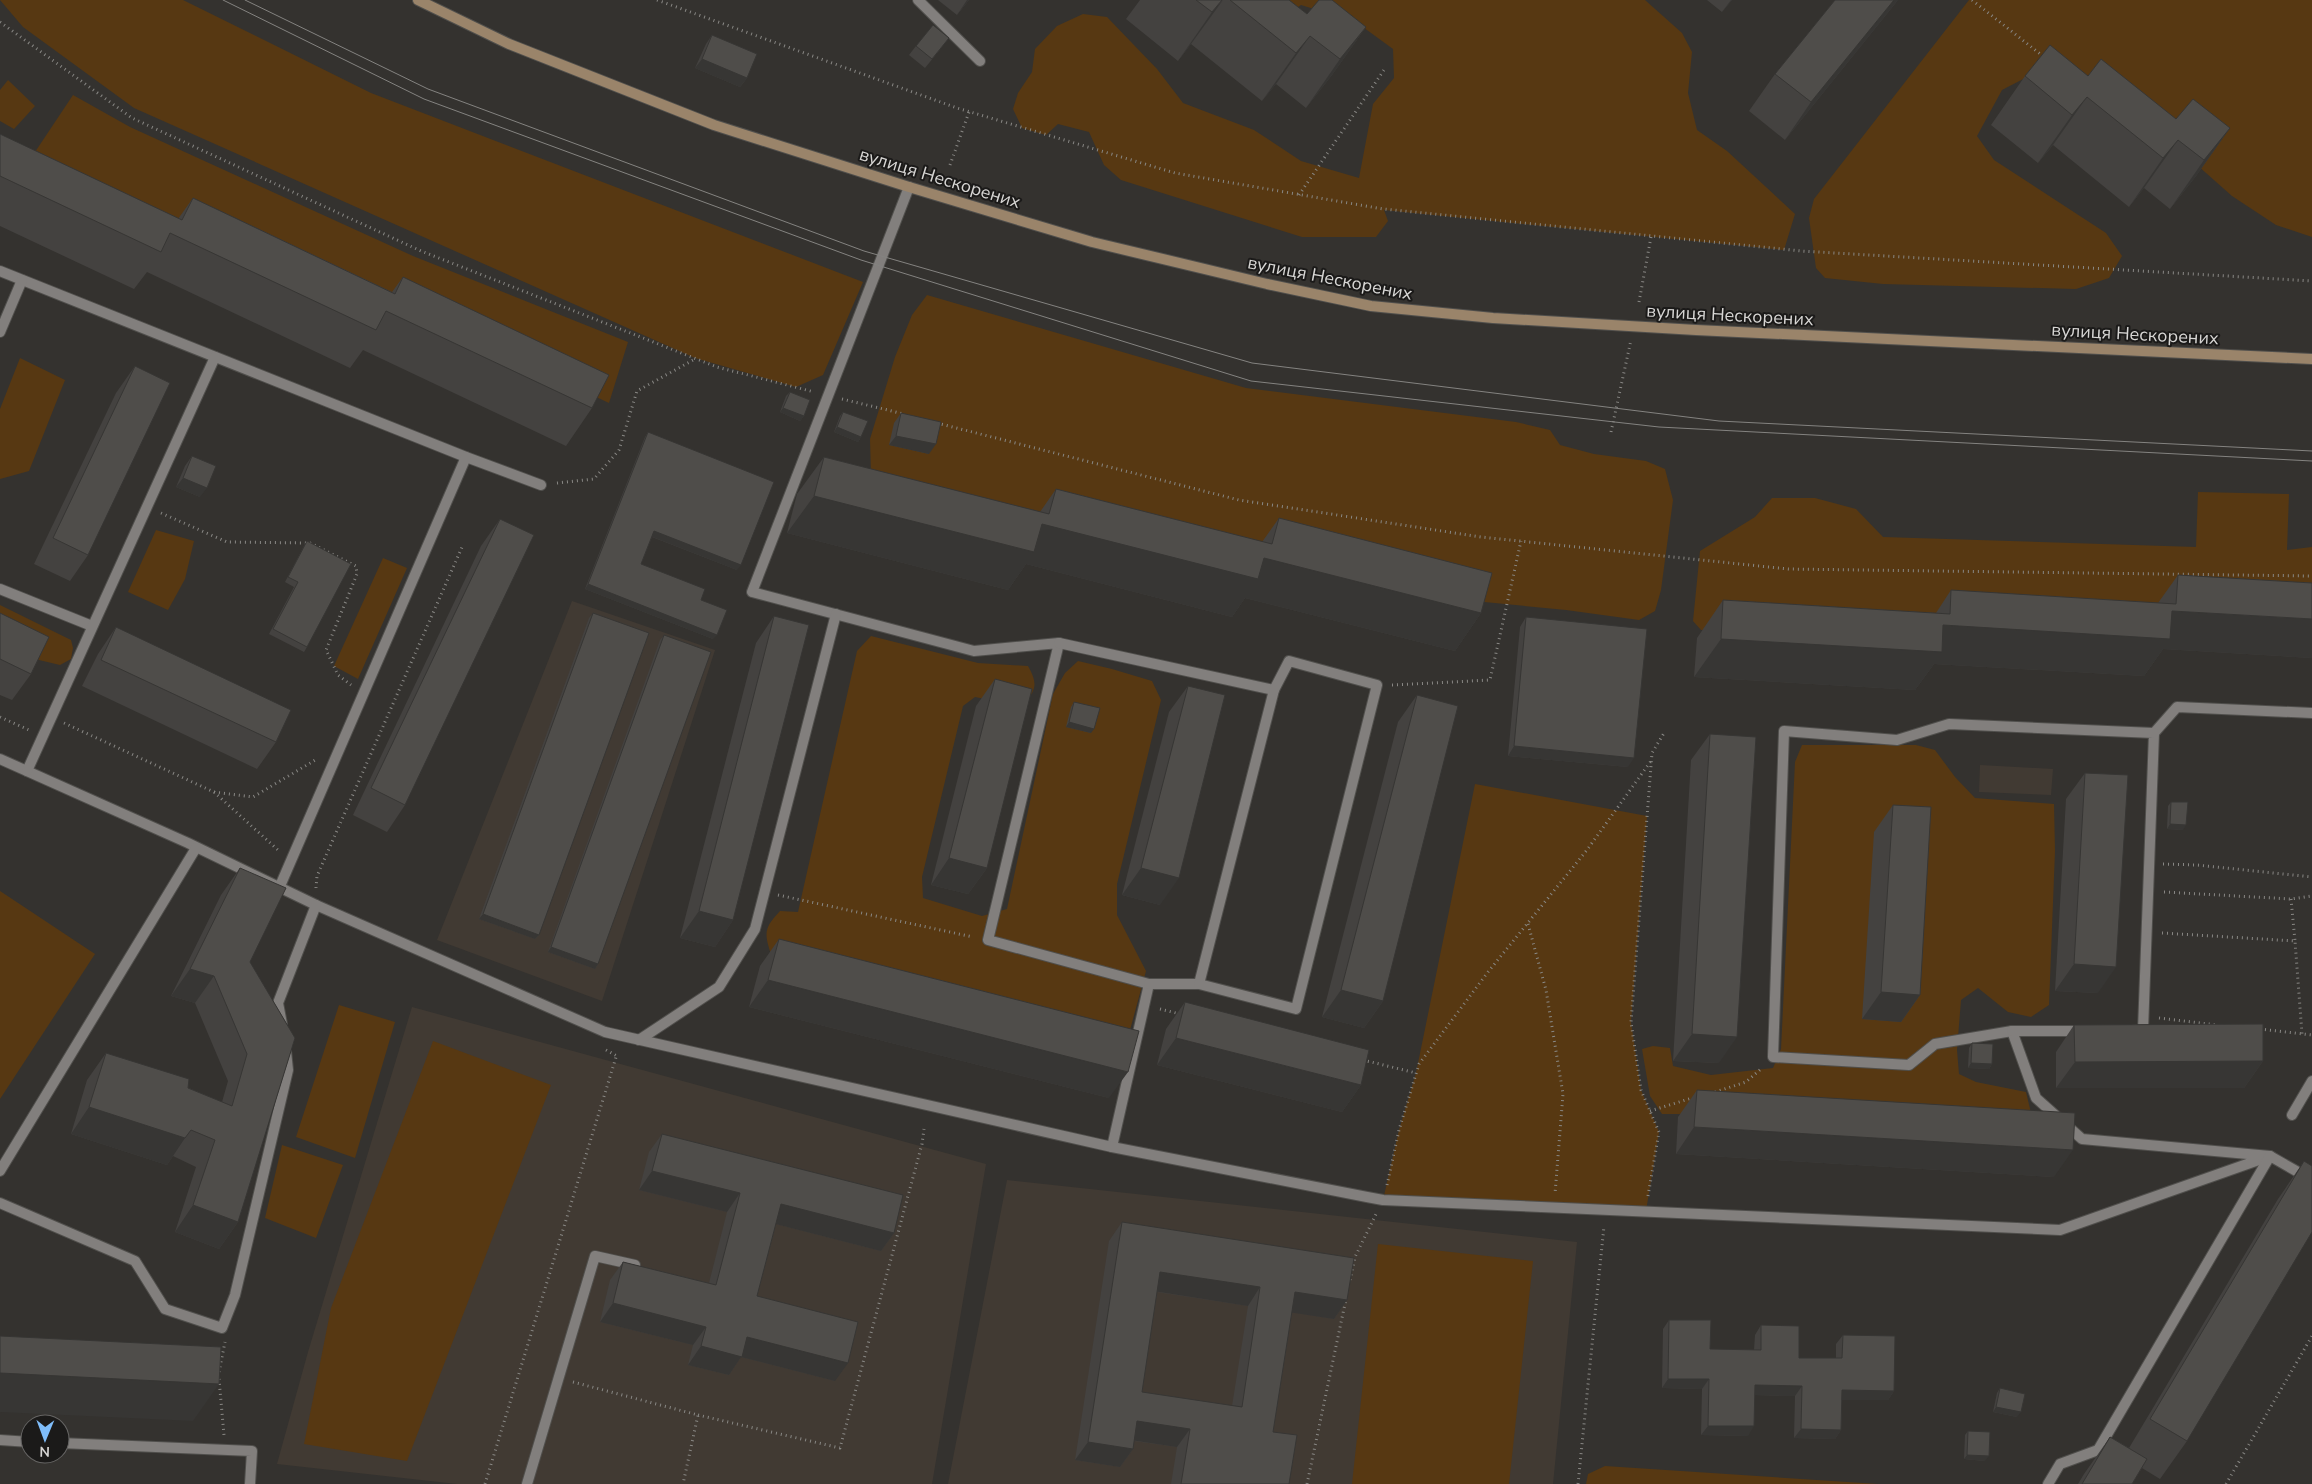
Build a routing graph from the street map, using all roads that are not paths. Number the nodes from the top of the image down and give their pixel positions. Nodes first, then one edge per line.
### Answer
1 (418, 0) edge
2 (918, 0) edge
3 (980, 61) dead end
4 (909, 187) junction
5 (0, 271) edge
6 (22, 280) junction
7 (0, 332) edge
8 (215, 358) junction
9 (2312, 359) edge
10 (466, 457) junction
11 (541, 485) road end
12 (0, 589) edge
13 (836, 614) junction
14 (92, 626) junction
15 (1059, 643) junction
16 (1274, 690) junction
17 (2312, 713) edge
18 (2154, 733) junction
19 (0, 759) edge
20 (27, 771) junction
21 (196, 848) junction
22 (280, 886) junction
23 (316, 905) junction
24 (1149, 984) junction
25 (1199, 984) junction
26 (2096, 1030) edge
27 (2124, 1030) edge
28 (2012, 1032) junction
29 (639, 1040) junction
30 (2312, 1081) edge
31 (2292, 1115) dead end
32 (1112, 1147) junction
33 (2270, 1156) junction
34 (0, 1171) edge
35 (2312, 1180) edge
36 (0, 1203) edge
37 (648, 1268) edge
38 (0, 1440) edge
39 (20, 1441) edge
40 (70, 1443) edge
41 (250, 1484) edge
42 (526, 1484) edge
43 (2048, 1484) edge

1 - 4 main road, вулиця Нескорених
2 - 3 lane
4 - 9 main road, вулиця Нескорених
4 - 13 lane
5 - 6 lane
6 - 7 lane
6 - 8 lane
8 - 10 lane
8 - 14 lane
10 - 11 lane
10 - 22 lane
12 - 14 lane
13 - 15 lane
13 - 29 lane
14 - 20 lane
15 - 16 lane
15 - 24 lane
16 - 25 lane
16 - 25 lane
17 - 18 lane
18 - 27 lane
18 - 28 lane
19 - 20 lane
20 - 21 lane
21 - 22 lane
21 - 34 lane
22 - 23 lane
23 - 29 lane
23 - 36 lane
24 - 25 lane
24 - 32 lane
26 - 28 lane
28 - 33 lane
29 - 32 lane
30 - 31 lane
32 - 33 lane
33 - 35 lane
33 - 43 lane
37 - 42 lane
38 - 39 lane
40 - 41 lane

